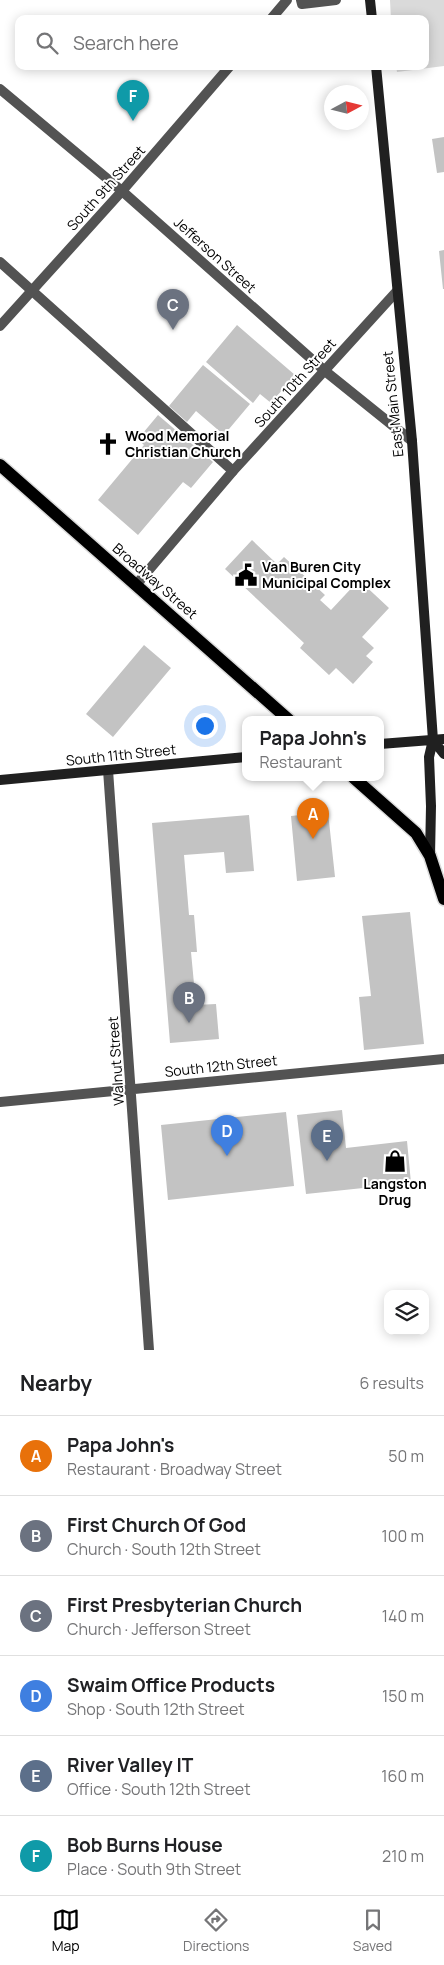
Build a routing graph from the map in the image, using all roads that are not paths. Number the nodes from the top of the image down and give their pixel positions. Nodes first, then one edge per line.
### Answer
1 (287, 0) edge
2 (301, 0) edge
3 (336, 0) edge
4 (370, 0) edge
5 (274, 15) edge
6 (372, 15) edge
7 (227, 70) edge
8 (376, 70) edge
9 (0, 89) edge
10 (122, 191) junction
11 (0, 262) edge
12 (31, 290) junction
13 (397, 291) junction
14 (0, 326) edge
15 (325, 371) junction
16 (412, 441) junction
17 (0, 465) edge
18 (233, 471) junction
19 (136, 585) junction
20 (284, 716) edge
21 (444, 739) edge
22 (433, 740) junction
23 (384, 744) edge
24 (444, 754) edge
25 (242, 757) edge
26 (108, 770) junction
27 (0, 780) edge
28 (357, 781) edge
29 (430, 856) junction
30 (444, 899) edge
31 (444, 1059) edge
32 (132, 1089) junction
33 (0, 1102) edge
34 (149, 1350) edge

1 - 5 street
2 - 3 street
4 - 6 main road
7 - 10 street, South 9th Street
8 - 13 main road, East Main Street
9 - 10 street, Jefferson Street
10 - 12 street, South 9th Street
10 - 15 street, Jefferson Street
11 - 12 street
12 - 14 street, South 9th Street
12 - 18 street
13 - 15 street, South 10th Street
13 - 16 main road, East Main Street
15 - 16 street, Jefferson Street
15 - 18 street, South 10th Street
16 - 22 main road, East Main Street
17 - 19 main road, Broadway Street
18 - 19 street, South 10th Street
19 - 20 main road, Broadway Street
21 - 22 main road
22 - 23 main road
22 - 24 main road
22 - 29 main road, East Main Street
25 - 26 main road, South 11th Street
26 - 27 main road, South 11th Street
26 - 32 street, Walnut Street
28 - 29 main road
29 - 30 main road, East Main Street
31 - 32 street, South 12th Street
32 - 33 street, South 12th Street
32 - 34 street, Walnut Street

